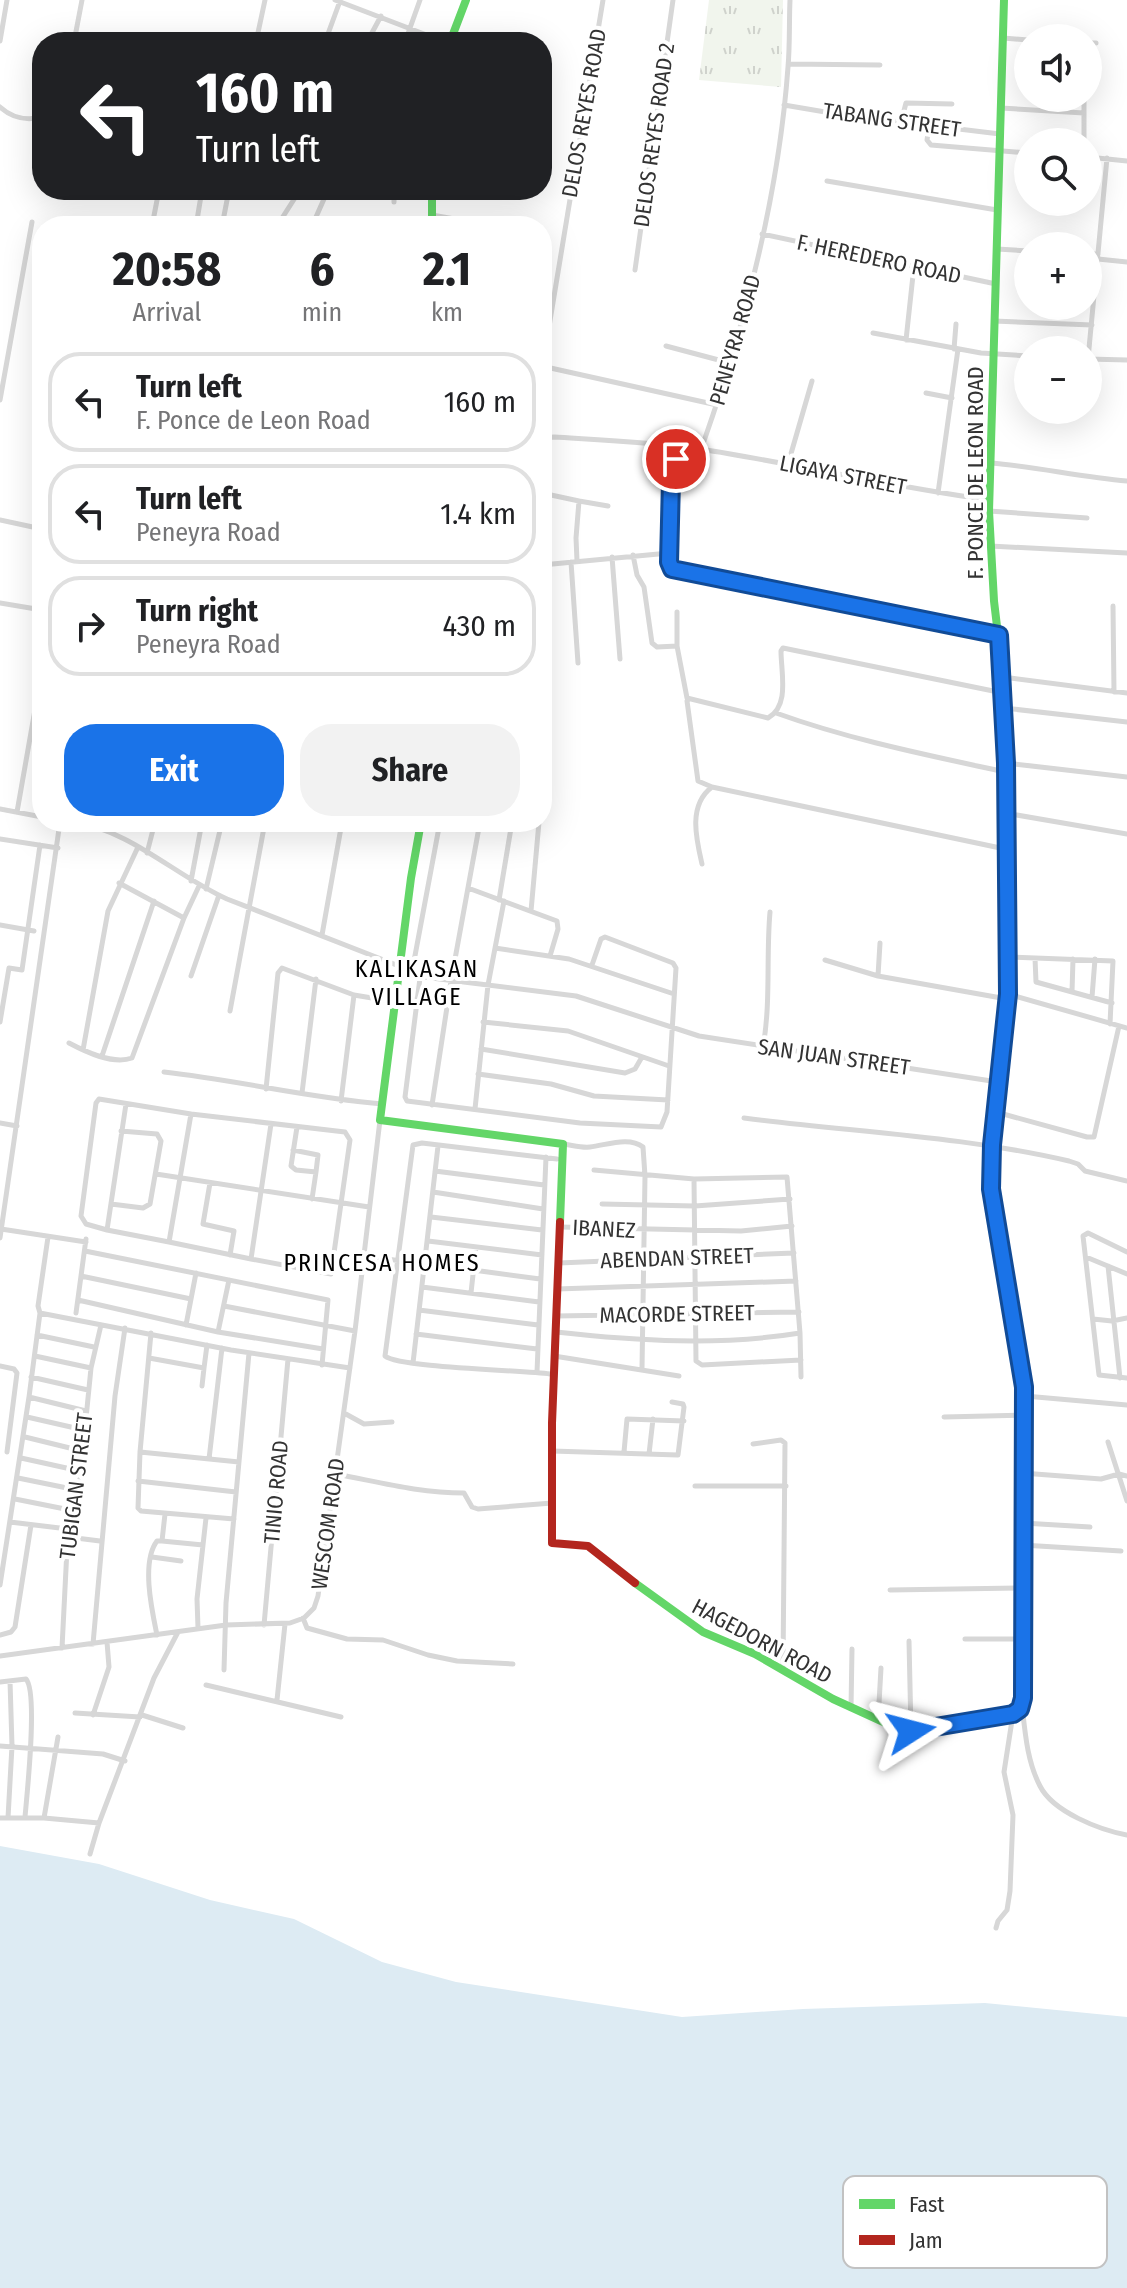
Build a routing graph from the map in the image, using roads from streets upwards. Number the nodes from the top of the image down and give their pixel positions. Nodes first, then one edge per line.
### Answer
1 (7, 0) edge
2 (82, 0) edge
3 (265, 0) edge
4 (420, 0) edge
5 (466, 0) edge
6 (603, 0) edge
7 (673, 0) edge
8 (790, 0) edge
9 (1004, 0) edge
10 (338, 1) edge
11 (381, 16) junction
12 (411, 28) junction
13 (76, 32) edge
14 (258, 32) edge
15 (328, 32) edge
16 (372, 32) edge
17 (409, 32) edge
18 (422, 32) edge
19 (452, 32) edge
20 (1003, 38) junction
21 (1014, 39) edge
22 (0, 41) edge
23 (789, 64) junction
24 (880, 65) dead end
25 (952, 104) dead end
26 (784, 105) junction
27 (0, 107) edge
28 (1000, 108) junction
29 (1084, 113) joint
30 (32, 118) edge
31 (901, 122) junction
32 (929, 126) junction
33 (1084, 128) edge
34 (1000, 134) junction
35 (1000, 151) junction
36 (1014, 152) edge
37 (1102, 158) edge
38 (1107, 158) junction
39 (1127, 161) edge
40 (827, 181) dead end
41 (432, 200) edge
42 (998, 210) junction
43 (432, 215) joint
44 (438, 216) edge
45 (32, 222) dead end
46 (1100, 232) edge
47 (762, 234) junction
48 (997, 249) junction
49 (1014, 250) edge
50 (1102, 258) edge
51 (1127, 262) edge
52 (914, 266) junction
53 (635, 270) dead end
54 (996, 284) junction
55 (552, 315) edge
56 (1092, 320) edge
57 (994, 321) junction
58 (956, 324) dead end
59 (1092, 325) junction
60 (873, 333) dead end
61 (1091, 336) edge
62 (906, 340) junction
63 (666, 346) dead end
64 (956, 349) junction
65 (993, 354) junction
66 (1014, 355) edge
67 (1102, 359) edge
68 (1127, 360) edge
69 (730, 363) junction
70 (552, 366) edge
71 (812, 381) dead end
72 (926, 393) dead end
73 (952, 398) junction
74 (0, 400) edge
75 (717, 405) junction
76 (552, 437) edge
77 (698, 449) junction
78 (991, 463) junction
79 (788, 464) junction
80 (1127, 481) edge
81 (938, 493) junction
82 (552, 495) edge
83 (989, 500) junction
84 (579, 501) junction
85 (608, 506) dead end
86 (989, 511) junction
87 (1087, 518) dead end
88 (0, 520) edge
89 (32, 527) edge
90 (990, 546) junction
91 (669, 553) junction
92 (1127, 553) edge
93 (633, 555) junction
94 (612, 557) junction
95 (574, 562) junction
96 (552, 564) edge
97 (0, 603) edge
98 (1113, 606) dead end
99 (32, 608) edge
100 (677, 612) dead end
101 (999, 635) junction
102 (677, 646) junction
103 (620, 659) dead end
104 (578, 663) dead end
105 (1003, 677) junction
106 (1114, 692) junction
107 (1003, 693) junction
108 (1127, 693) edge
109 (690, 698) junction
110 (1004, 708) junction
111 (776, 713) junction
112 (1127, 722) edge
113 (32, 727) edge
114 (1006, 768) junction
115 (1127, 777) edge
116 (712, 787) junction
117 (0, 809) edge
118 (17, 812) junction
119 (1005, 813) junction
120 (32, 815) edge
121 (59, 832) edge
122 (111, 832) edge
123 (152, 832) edge
124 (200, 832) edge
125 (220, 832) edge
126 (263, 832) edge
127 (340, 832) edge
128 (420, 832) edge
129 (438, 832) edge
130 (478, 832) edge
131 (511, 832) edge
132 (538, 832) edge
133 (1127, 834) edge
134 (0, 839) edge
135 (40, 845) junction
136 (138, 847) junction
137 (58, 848) junction
138 (1005, 849) junction
139 (147, 853) junction
140 (702, 864) dead end
141 (191, 881) junction
142 (119, 883) junction
143 (199, 886) junction
144 (468, 888) junction
145 (206, 889) junction
146 (219, 895) junction
147 (502, 900) junction
148 (154, 901) junction
149 (251, 907) junction
150 (531, 911) junction
151 (770, 912) dead end
152 (184, 918) junction
153 (0, 925) edge
154 (31, 930) junction
155 (322, 935) junction
156 (880, 943) dead end
157 (495, 948) junction
158 (550, 956) junction
159 (1008, 957) junction
160 (1035, 958) junction
161 (1073, 959) junction
162 (1095, 959) junction
163 (825, 960) dead end
164 (592, 965) junction
165 (399, 970) junction
166 (191, 976) dead end
167 (878, 976) junction
168 (411, 977) junction
169 (420, 978) junction
170 (316, 979) junction
171 (451, 981) junction
172 (488, 985) junction
173 (1072, 992) junction
174 (674, 994) junction
175 (354, 995) junction
176 (1008, 996) junction
177 (1092, 997) junction
178 (416, 999) junction
179 (396, 1002) junction
180 (448, 1003) junction
181 (1112, 1003) junction
182 (230, 1011) dead end
183 (0, 1022) edge
184 (483, 1022) junction
185 (1110, 1024) junction
186 (1119, 1026) junction
187 (1127, 1028) edge
188 (671, 1029) junction
189 (69, 1043) dead end
190 (763, 1047) junction
191 (481, 1049) junction
192 (83, 1050) junction
193 (102, 1056) junction
194 (642, 1057) junction
195 (669, 1066) junction
196 (164, 1072) dead end
197 (478, 1074) junction
198 (998, 1082) junction
199 (266, 1089) junction
200 (302, 1093) junction
201 (668, 1100) junction
202 (341, 1101) junction
203 (126, 1104) junction
204 (384, 1104) junction
205 (432, 1105) junction
206 (475, 1109) junction
207 (996, 1112) junction
208 (191, 1114) junction
209 (744, 1118) dead end
210 (380, 1120) junction
211 (0, 1123) edge
212 (271, 1124) junction
213 (17, 1126) junction
214 (297, 1127) junction
215 (121, 1131) junction
216 (563, 1144) junction
217 (992, 1145) junction
218 (438, 1146) junction
219 (293, 1150) junction
220 (546, 1157) junction
221 (557, 1159) dead end
222 (594, 1170) dead end
223 (435, 1171) junction
224 (316, 1172) junction
225 (156, 1174) junction
226 (645, 1176) junction
227 (180, 1178) junction
228 (694, 1179) junction
229 (1127, 1181) edge
230 (210, 1183) junction
231 (544, 1185) junction
232 (262, 1192) junction
233 (433, 1192) junction
234 (312, 1199) junction
235 (790, 1199) junction
236 (111, 1204) junction
237 (342, 1204) junction
238 (602, 1204) dead end
239 (644, 1205) junction
240 (695, 1206) junction
241 (369, 1207) junction
242 (543, 1209) junction
243 (431, 1217) junction
244 (792, 1226) junction
245 (560, 1227) junction
246 (1, 1228) edge
247 (107, 1230) junction
248 (542, 1230) junction
249 (643, 1231) junction
250 (694, 1231) junction
251 (48, 1237) junction
252 (0, 1238) edge
253 (428, 1241) junction
254 (169, 1242) junction
255 (476, 1247) junction
256 (85, 1251) junction
257 (1127, 1252) edge
258 (794, 1253) junction
259 (230, 1255) junction
260 (542, 1255) junction
261 (364, 1256) junction
262 (695, 1257) junction
263 (1086, 1257) junction
264 (251, 1259) junction
265 (397, 1260) junction
266 (643, 1260) junction
267 (559, 1263) junction
268 (424, 1264) junction
269 (1108, 1266) junction
270 (473, 1270) junction
271 (196, 1273) junction
272 (1127, 1274) edge
273 (81, 1276) junction
274 (540, 1279) junction
275 (229, 1280) junction
276 (796, 1281) junction
277 (695, 1286) junction
278 (422, 1287) junction
279 (644, 1287) junction
280 (557, 1289) junction
281 (471, 1293) junction
282 (191, 1299) junction
283 (78, 1300) junction
284 (539, 1302) junction
285 (224, 1306) junction
286 (419, 1310) junction
287 (799, 1312) junction
288 (40, 1313) junction
289 (76, 1313) dead end
290 (695, 1314) junction
291 (643, 1315) junction
292 (556, 1316) junction
293 (1127, 1318) edge
294 (1093, 1319) junction
295 (1112, 1321) junction
296 (325, 1324) junction
297 (101, 1325) junction
298 (186, 1325) junction
299 (538, 1325) junction
300 (125, 1328) junction
301 (355, 1331) junction
302 (218, 1332) junction
303 (555, 1332) junction
304 (151, 1333) junction
305 (800, 1333) junction
306 (416, 1334) junction
307 (37, 1335) junction
308 (695, 1340) junction
309 (643, 1341) junction
310 (207, 1345) junction
311 (94, 1347) junction
312 (222, 1348) junction
313 (323, 1349) junction
314 (537, 1349) junction
315 (249, 1353) junction
316 (35, 1356) junction
317 (554, 1356) junction
318 (149, 1358) junction
319 (288, 1359) junction
320 (801, 1360) junction
321 (413, 1364) junction
322 (322, 1365) junction
323 (0, 1366) edge
324 (91, 1368) junction
325 (204, 1368) junction
326 (350, 1368) junction
327 (642, 1369) junction
328 (537, 1372) junction
329 (550, 1374) dead end
330 (679, 1376) dead end
331 (31, 1377) junction
332 (801, 1377) dead end
333 (1124, 1378) edge
334 (202, 1386) dead end
335 (88, 1390) junction
336 (1025, 1396) junction
337 (29, 1397) junction
338 (672, 1402) dead end
339 (1127, 1405) edge
340 (86, 1411) junction
341 (344, 1413) junction
342 (1023, 1415) junction
343 (27, 1417) junction
344 (944, 1417) dead end
345 (653, 1419) junction
346 (684, 1421) junction
347 (392, 1422) dead end
348 (84, 1430) junction
349 (25, 1437) junction
350 (1108, 1442) dead end
351 (753, 1444) dead end
352 (82, 1451) junction
353 (552, 1451) junction
354 (7, 1452) dead end
355 (140, 1452) junction
356 (624, 1452) junction
357 (649, 1454) junction
358 (21, 1458) junction
359 (209, 1459) junction
360 (239, 1462) junction
361 (80, 1471) junction
362 (1022, 1473) junction
363 (336, 1474) junction
364 (1119, 1474) junction
365 (1127, 1476) edge
366 (18, 1478) junction
367 (138, 1481) junction
368 (695, 1486) dead end
369 (786, 1486) junction
370 (77, 1490) junction
371 (237, 1492) junction
372 (15, 1499) junction
373 (1127, 1501) edge
374 (552, 1503) junction
375 (75, 1511) junction
376 (165, 1514) junction
377 (206, 1518) junction
378 (234, 1519) junction
379 (10, 1522) junction
380 (1022, 1523) junction
381 (31, 1525) junction
382 (1090, 1527) dead end
383 (68, 1529) junction
384 (68, 1537) junction
385 (100, 1541) junction
386 (162, 1541) junction
387 (203, 1545) junction
388 (1022, 1545) junction
389 (1121, 1551) dead end
390 (152, 1557) junction
391 (181, 1561) dead end
392 (0, 1585) edge
393 (1023, 1588) junction
394 (890, 1590) dead end
395 (303, 1618) junction
396 (285, 1624) junction
397 (226, 1625) junction
398 (264, 1625) junction
399 (198, 1628) junction
400 (178, 1632) junction
401 (0, 1635) edge
402 (157, 1635) junction
403 (965, 1639) dead end
404 (1023, 1639) junction
405 (909, 1641) dead end
406 (107, 1642) junction
407 (93, 1644) junction
408 (62, 1648) junction
409 (852, 1649) dead end
410 (0, 1656) edge
411 (513, 1664) dead end
412 (783, 1668) junction
413 (881, 1668) dead end
414 (224, 1670) dead end
415 (10, 1681) junction
416 (0, 1682) edge
417 (206, 1685) dead end
418 (277, 1700) junction
419 (851, 1709) junction
420 (1018, 1709) junction
421 (75, 1713) dead end
422 (93, 1715) junction
423 (141, 1716) junction
424 (341, 1717) dead end
425 (878, 1721) junction
426 (183, 1728) dead end
427 (911, 1731) junction
428 (58, 1737) dead end
429 (0, 1746) edge
430 (12, 1746) junction
431 (30, 1748) junction
432 (55, 1751) junction
433 (125, 1761) junction
434 (25, 1817) junction
435 (0, 1818) edge
436 (8, 1818) junction
437 (44, 1818) junction
438 (99, 1823) junction
439 (1127, 1835) edge
440 (90, 1854) dead end
441 (996, 1928) dead end

1 - 22 street
2 - 13 street
3 - 14 street
4 - 12 street
5 - 19 street
6 - 55 street, DELOS REYES ROAD
7 - 53 street, DELOS REYES ROAD 2
8 - 23 street, PENEYRA ROAD
9 - 20 street, F. PONCE DE LEON ROAD
10 - 11 street
10 - 15 street
11 - 12 street
11 - 16 street
12 - 17 street
12 - 18 street
20 - 21 street
20 - 28 street, F. PONCE DE LEON ROAD
23 - 24 street
23 - 26 street, PENEYRA ROAD
25 - 31 street
26 - 31 street, TABANG STREET
26 - 47 street, PENEYRA ROAD
27 - 30 street
28 - 29 street
28 - 34 street, F. PONCE DE LEON ROAD
29 - 33 street
31 - 32 street, TABANG STREET
32 - 34 street, TABANG STREET
32 - 35 street
34 - 35 street, F. PONCE DE LEON ROAD
35 - 36 street
35 - 42 street, F. PONCE DE LEON ROAD
37 - 38 street
38 - 39 street
38 - 46 street
40 - 42 street
41 - 43 street
42 - 48 street, F. PONCE DE LEON ROAD
43 - 44 street
45 - 74 street
47 - 52 street, F. HEREDERO ROAD
47 - 69 street, PENEYRA ROAD
48 - 49 street
48 - 54 street, F. PONCE DE LEON ROAD
50 - 51 street
52 - 54 street, F. HEREDERO ROAD
52 - 62 street
54 - 57 street, F. PONCE DE LEON ROAD
56 - 59 street
57 - 59 street
57 - 65 street, F. PONCE DE LEON ROAD
58 - 64 street
59 - 61 street
60 - 62 street
62 - 64 street
63 - 69 street
64 - 65 street
64 - 73 street
65 - 66 street
65 - 78 street, F. PONCE DE LEON ROAD
67 - 68 street
69 - 75 street, PENEYRA ROAD
70 - 75 street
71 - 79 street
72 - 73 street
73 - 81 street
75 - 77 street, PENEYRA ROAD
76 - 77 street, LIGAYA STREET
77 - 79 street, LIGAYA STREET
77 - 91 street, PENEYRA ROAD
78 - 80 street
78 - 83 street, F. PONCE DE LEON ROAD
79 - 81 street, LIGAYA STREET
81 - 83 street, LIGAYA STREET
82 - 84 street
83 - 86 street, F. PONCE DE LEON ROAD
84 - 85 street
84 - 95 street
86 - 87 street
86 - 90 street, F. PONCE DE LEON ROAD
88 - 89 street
90 - 92 street
90 - 101 street, F. PONCE DE LEON ROAD
91 - 93 street
91 - 101 street
93 - 94 street
93 - 102 street
94 - 95 street
94 - 103 street
95 - 96 street
95 - 104 street
97 - 99 street
98 - 106 street
100 - 102 street
101 - 105 street, F. PONCE DE LEON ROAD
102 - 109 street
105 - 106 street
105 - 107 street, F. PONCE DE LEON ROAD
106 - 108 street
107 - 110 street, F. PONCE DE LEON ROAD
107 - 111 street
109 - 111 street
109 - 116 street
110 - 112 street
110 - 114 street, F. PONCE DE LEON ROAD
111 - 114 street
113 - 118 street
114 - 115 street
114 - 119 street, F. PONCE DE LEON ROAD
116 - 138 street
116 - 140 street
117 - 118 street
118 - 120 street
119 - 133 street
119 - 138 street, F. PONCE DE LEON ROAD
121 - 137 street
122 - 136 street, SAN JUAN STREET
123 - 139 street
124 - 141 street
125 - 145 street
126 - 149 street
127 - 155 street
128 - 165 street
129 - 168 street
130 - 144 street
131 - 147 street
132 - 150 street
134 - 135 street
135 - 137 street
135 - 154 street
136 - 139 street, SAN JUAN STREET
136 - 142 street
137 - 213 street
138 - 159 street, F. PONCE DE LEON ROAD
139 - 141 street, SAN JUAN STREET
141 - 143 street, SAN JUAN STREET
142 - 148 street
142 - 192 street
143 - 145 street, SAN JUAN STREET
143 - 152 street
144 - 147 street
144 - 171 street
145 - 146 street, SAN JUAN STREET
146 - 149 street, SAN JUAN STREET
146 - 166 street
147 - 150 street
147 - 157 street
148 - 152 street
148 - 193 street
149 - 155 street, SAN JUAN STREET
149 - 182 street
150 - 158 street
151 - 190 street
152 - 193 street
153 - 154 street
154 - 183 street
155 - 165 street, SAN JUAN STREET
156 - 167 street
157 - 158 street
157 - 172 street
158 - 164 street
159 - 160 street
159 - 176 street, F. PONCE DE LEON ROAD
160 - 161 street
160 - 173 street
161 - 162 street
161 - 173 street
162 - 177 street
162 - 181 street
163 - 167 street
164 - 174 street
164 - 174 street
165 - 168 street, SAN JUAN STREET
165 - 179 street
167 - 176 street
168 - 169 street, SAN JUAN STREET
169 - 171 street, SAN JUAN STREET
169 - 178 street
170 - 175 street
170 - 199 street
170 - 200 street
171 - 172 street, SAN JUAN STREET
171 - 180 street
172 - 184 street
172 - 188 street, SAN JUAN STREET
173 - 177 street
174 - 188 street
175 - 179 street
175 - 202 street
176 - 185 street
176 - 198 street, F. PONCE DE LEON ROAD
177 - 181 street
178 - 180 street
178 - 205 street
179 - 204 street
180 - 205 street
181 - 185 street
184 - 191 street
184 - 194 street
185 - 186 street
186 - 187 street
186 - 207 street
188 - 190 street, SAN JUAN STREET
188 - 195 street
189 - 192 street
190 - 198 street, SAN JUAN STREET
191 - 194 street
191 - 197 street
192 - 193 street
194 - 195 street
195 - 201 street
196 - 199 street
197 - 201 street
197 - 206 street
198 - 207 street, F. PONCE DE LEON ROAD
199 - 200 street
200 - 202 street
201 - 206 street
202 - 204 street
203 - 208 street
203 - 215 street
203 - 247 street
204 - 210 street
205 - 206 street
207 - 217 street, F. PONCE DE LEON ROAD
208 - 212 street
208 - 227 street
209 - 217 street
210 - 216 street
210 - 241 street, WESCOM ROAD
211 - 213 street
212 - 214 street
212 - 232 street
213 - 246 street
214 - 219 street
214 - 237 street
215 - 225 street
215 - 236 street
216 - 226 street
216 - 245 street
217 - 229 street
217 - 336 street, F. PONCE DE LEON ROAD
218 - 220 street
218 - 223 street
218 - 265 street
219 - 224 street
219 - 224 street
220 - 221 street
220 - 231 street
222 - 226 street
223 - 231 street
223 - 233 street
224 - 234 street
225 - 227 street
225 - 236 street
226 - 228 street
226 - 239 street
227 - 230 street
227 - 254 street
228 - 235 street
228 - 240 street
230 - 232 street
230 - 259 street
231 - 242 street
232 - 234 street
232 - 264 street
233 - 242 street
233 - 243 street
234 - 237 street
235 - 240 street
235 - 244 street
236 - 247 street
237 - 241 street
237 - 264 street
238 - 239 street
239 - 240 street
239 - 249 street
240 - 250 street
241 - 261 street, WESCOM ROAD
242 - 248 street
243 - 248 street
243 - 253 street
244 - 250 street, IBANEZ
244 - 258 street
245 - 249 street, IBANEZ
245 - 267 street
246 - 251 street
246 - 252 street
247 - 254 street
248 - 260 street
249 - 250 street, IBANEZ
249 - 266 street
250 - 262 street
251 - 256 street
251 - 288 street
253 - 255 street
253 - 268 street
254 - 259 street
255 - 260 street
255 - 270 street
256 - 271 street
256 - 273 street
257 - 263 street
258 - 262 street, ABENDAN STREET
258 - 276 street
259 - 264 street
260 - 274 street
261 - 265 street
261 - 301 street, WESCOM ROAD
262 - 266 street, ABENDAN STREET
262 - 277 street
263 - 269 street
263 - 294 street
265 - 268 street
265 - 321 street
266 - 267 street, ABENDAN STREET
266 - 279 street
267 - 280 street
268 - 278 street
269 - 272 street
269 - 295 street
270 - 274 street
270 - 281 street
271 - 275 street
271 - 282 street
273 - 282 street
273 - 283 street
274 - 284 street
275 - 285 street
275 - 296 street
276 - 277 street
276 - 287 street
277 - 279 street
277 - 290 street
278 - 281 street
278 - 286 street
279 - 280 street
279 - 291 street
280 - 292 street
281 - 284 street
282 - 298 street
283 - 289 street
283 - 298 street
284 - 299 street
285 - 296 street
285 - 302 street
286 - 299 street
286 - 306 street
287 - 290 street, MACORDE STREET
287 - 305 street
288 - 297 street
288 - 307 street
290 - 291 street, MACORDE STREET
290 - 308 street
291 - 292 street, MACORDE STREET
291 - 309 street
292 - 303 street
293 - 295 street
294 - 295 street
294 - 333 street
295 - 333 street
296 - 301 street
296 - 313 street
297 - 300 street
297 - 311 street, TUBIGAN STREET
298 - 302 street
299 - 314 street
300 - 304 street
300 - 385 street
301 - 326 street, WESCOM ROAD
302 - 313 street
303 - 309 street
303 - 317 street
304 - 310 street
304 - 318 street
305 - 308 street
305 - 320 street
306 - 314 street
306 - 321 street
307 - 311 street
307 - 316 street
308 - 309 street
308 - 320 street
309 - 327 street
310 - 312 street
310 - 325 street
311 - 324 street, TUBIGAN STREET
312 - 315 street
312 - 359 street
313 - 322 street
314 - 328 street
315 - 319 street
315 - 360 street
316 - 324 street
316 - 331 street
317 - 327 street
317 - 353 street
318 - 325 street
318 - 355 street
319 - 322 street
319 - 398 street, TINIO ROAD
320 - 332 street
321 - 328 street
322 - 326 street
323 - 354 street
324 - 335 street, TUBIGAN STREET
325 - 334 street
326 - 341 street, WESCOM ROAD
327 - 330 street
328 - 329 street
331 - 335 street
331 - 337 street
335 - 340 street, TUBIGAN STREET
336 - 339 street
336 - 342 street, F. PONCE DE LEON ROAD
337 - 340 street
337 - 343 street
338 - 346 street
340 - 348 street, TUBIGAN STREET
341 - 347 street
341 - 363 street, WESCOM ROAD
342 - 344 street
342 - 362 street, F. PONCE DE LEON ROAD
343 - 348 street
343 - 349 street
345 - 346 street
345 - 356 street
345 - 357 street
346 - 357 street
348 - 352 street, TUBIGAN STREET
349 - 352 street
349 - 358 street
350 - 364 street
351 - 369 street
352 - 361 street, TUBIGAN STREET
353 - 356 street
353 - 374 street
355 - 359 street
355 - 367 street
356 - 357 street
358 - 361 street
358 - 366 street
359 - 360 street
360 - 371 street
361 - 370 street, TUBIGAN STREET
362 - 364 street
362 - 380 street, F. PONCE DE LEON ROAD
363 - 374 street
363 - 395 street, WESCOM ROAD
364 - 365 street
364 - 373 street
366 - 370 street
366 - 372 street
367 - 371 street
367 - 376 street
368 - 369 street
369 - 412 street
370 - 375 street, TUBIGAN STREET
371 - 378 street
372 - 375 street
372 - 379 street
374 - 412 street, HAGEDORN ROAD
375 - 383 street, TUBIGAN STREET
376 - 377 street
376 - 386 street
377 - 378 street
377 - 387 street
378 - 397 street
379 - 381 street
379 - 392 street
380 - 382 street
380 - 388 street, F. PONCE DE LEON ROAD
381 - 383 street
381 - 401 street
383 - 384 street, TUBIGAN STREET
384 - 385 street
384 - 408 street, TUBIGAN STREET
385 - 407 street
386 - 387 street
386 - 390 street
387 - 399 street
388 - 389 street
388 - 393 street, F. PONCE DE LEON ROAD
390 - 391 street
390 - 402 street
393 - 394 street
393 - 404 street, F. PONCE DE LEON ROAD
395 - 396 street, WESCOM ROAD
395 - 411 street
396 - 398 street, WESCOM ROAD
396 - 418 street
397 - 398 street, WESCOM ROAD
397 - 399 street, WESCOM ROAD
397 - 414 street
399 - 400 street, WESCOM ROAD
400 - 402 street, WESCOM ROAD
400 - 423 street
402 - 406 street, WESCOM ROAD
403 - 404 street
404 - 420 street, F. PONCE DE LEON ROAD
405 - 427 street
406 - 407 street, WESCOM ROAD
406 - 422 street
407 - 408 street, WESCOM ROAD
408 - 410 street, WESCOM ROAD
409 - 419 street
412 - 419 street, HAGEDORN ROAD
413 - 425 street
415 - 416 street
415 - 430 street
415 - 431 street
417 - 418 street
418 - 424 street
419 - 425 street, HAGEDORN ROAD
420 - 427 street, HAGEDORN ROAD
420 - 439 street
420 - 441 street
421 - 422 street
422 - 423 street
423 - 426 street
423 - 433 street
425 - 427 street, HAGEDORN ROAD
428 - 432 street
429 - 430 street
430 - 431 street
430 - 436 street
431 - 432 street
431 - 434 street
432 - 433 street
432 - 437 street
433 - 438 street
434 - 436 street
434 - 437 street
435 - 436 street
437 - 438 street
438 - 440 street

